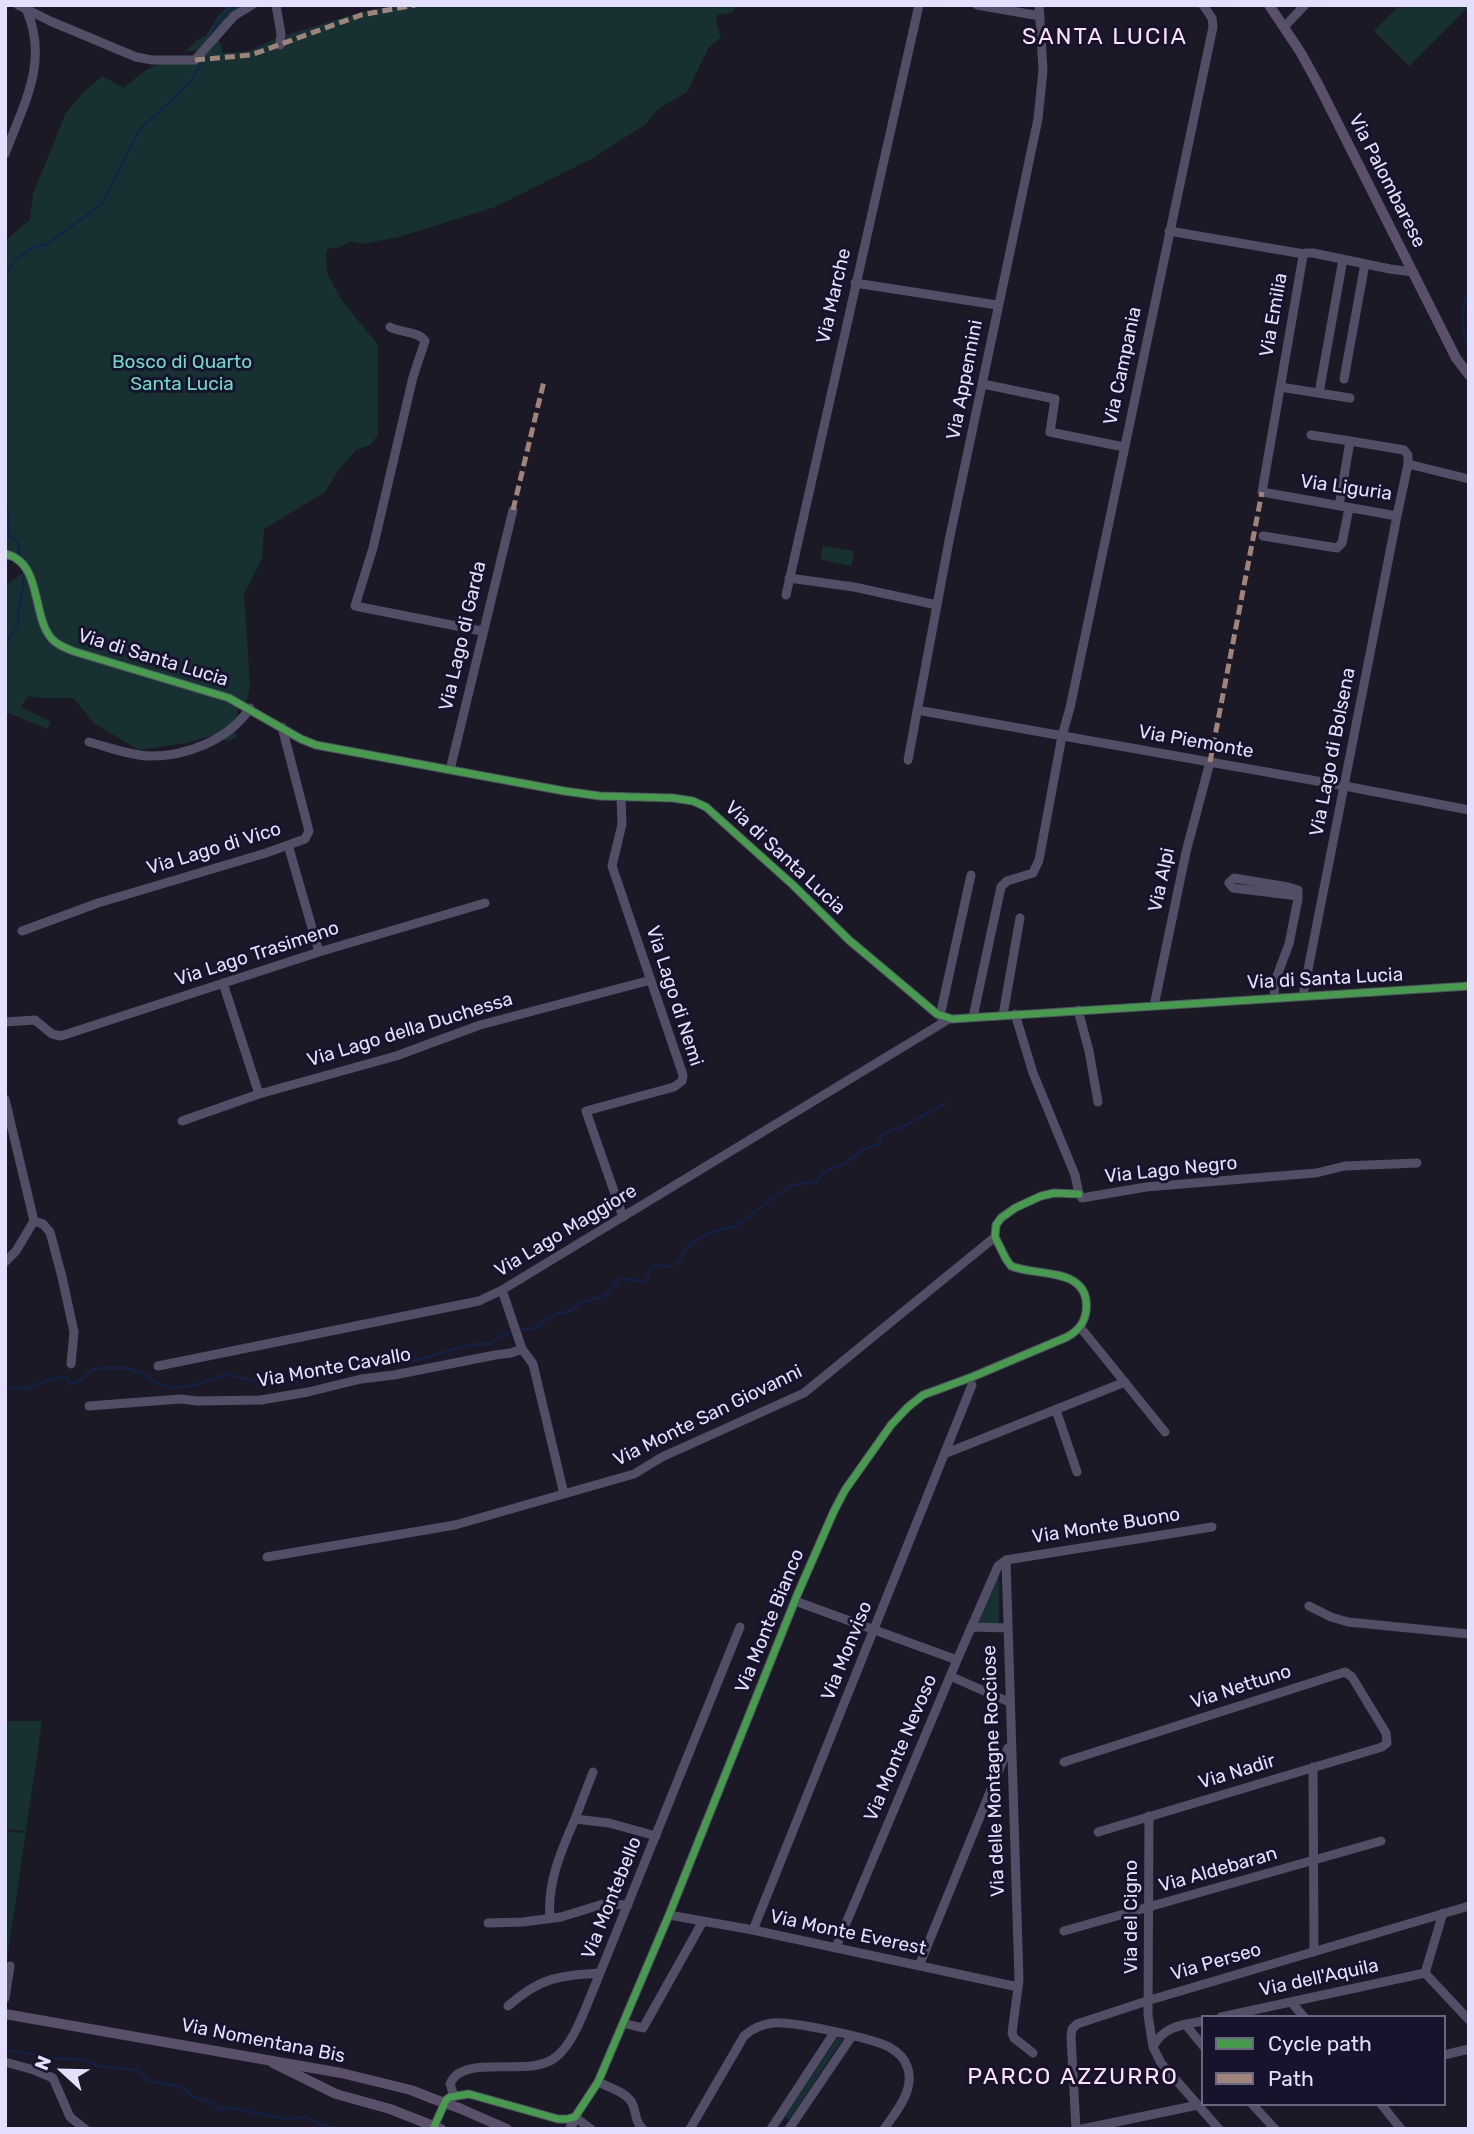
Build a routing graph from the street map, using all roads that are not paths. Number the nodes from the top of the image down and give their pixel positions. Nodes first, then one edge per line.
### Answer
1 (18, 5) edge
2 (252, 5) edge
3 (276, 5) edge
4 (919, 5) edge
5 (977, 5) edge
6 (1039, 5) edge
7 (1203, 5) edge
8 (1269, 5) edge
9 (1305, 5) edge
10 (27, 11) junction
11 (1040, 16) junction
12 (1284, 27) junction
13 (280, 45) dead end
14 (5, 154) edge
15 (1170, 232) junction
16 (1304, 254) junction
17 (1343, 260) junction
18 (1363, 264) junction
19 (1413, 272) junction
20 (855, 283) junction
21 (997, 305) junction
22 (390, 327) dead end
23 (1466, 362) edge
24 (1469, 375) edge
25 (1344, 379) dead end
26 (983, 384) junction
27 (1280, 387) junction
28 (1319, 393) junction
29 (1350, 398) dead end
30 (1311, 435) dead end
31 (1350, 441) junction
32 (1124, 447) junction
33 (1408, 464) junction
34 (1469, 479) edge
35 (1262, 492) joint
36 (1344, 507) junction
37 (513, 510) dead end
38 (1397, 516) junction
39 (1263, 536) dead end
40 (5, 554) edge
41 (789, 578) junction
42 (786, 594) dead end
43 (937, 605) junction
44 (482, 631) junction
45 (250, 708) junction
46 (917, 710) junction
47 (282, 727) junction
48 (1062, 736) junction
49 (89, 742) dead end
50 (908, 760) dead end
51 (1210, 762) junction
52 (450, 770) junction
53 (1345, 786) junction
54 (621, 797) junction
55 (1469, 810) edge
56 (288, 845) junction
57 (971, 876) dead end
58 (1298, 896) junction
59 (485, 903) dead end
60 (1020, 918) dead end
61 (22, 931) dead end
62 (319, 952) junction
63 (651, 980) junction
64 (223, 983) junction
65 (1469, 986) edge
66 (1303, 995) junction
67 (1274, 998) junction
68 (1154, 1006) junction
69 (1078, 1010) junction
70 (1015, 1014) junction
71 (1003, 1015) junction
72 (973, 1017) junction
73 (944, 1018) junction
74 (5, 1022) edge
75 (259, 1094) junction
76 (5, 1099) edge
77 (1098, 1102) dead end
78 (182, 1121) dead end
79 (1417, 1163) dead end
80 (1079, 1194) junction
81 (624, 1217) junction
82 (34, 1221) junction
83 (995, 1237) junction
84 (5, 1262) edge
85 (502, 1290) junction
86 (1080, 1327) junction
87 (522, 1349) junction
88 (71, 1364) dead end
89 (158, 1366) dead end
90 (1125, 1382) junction
91 (972, 1385) dead end
92 (89, 1406) dead end
93 (1056, 1409) junction
94 (1165, 1432) dead end
95 (944, 1454) junction
96 (1077, 1472) dead end
97 (564, 1494) junction
98 (1212, 1527) dead end
99 (267, 1557) dead end
100 (1003, 1562) junction
101 (795, 1601) junction
102 (1309, 1606) dead end
103 (740, 1627) dead end
104 (971, 1627) junction
105 (1008, 1628) junction
106 (874, 1630) junction
107 (1469, 1634) edge
108 (957, 1660) junction
109 (950, 1676) junction
110 (1009, 1702) junction
111 (1010, 1744) junction
112 (1385, 1745) joint
113 (1064, 1762) dead end
114 (1313, 1768) junction
115 (593, 1772) dead end
116 (1149, 1816) junction
117 (575, 1819) junction
118 (1098, 1832) dead end
119 (656, 1836) junction
120 (1381, 1841) dead end
121 (1313, 1860) junction
122 (628, 1905) junction
123 (1469, 1906) edge
124 (1149, 1908) junction
125 (1443, 1913) junction
126 (669, 1915) junction
127 (550, 1918) junction
128 (702, 1921) junction
129 (488, 1923) dead end
130 (753, 1930) junction
131 (1064, 1931) dead end
132 (836, 1947) junction
133 (1314, 1951) junction
134 (10, 1966) dead end
135 (919, 1966) junction
136 (600, 1973) junction
137 (1425, 1973) junction
138 (1018, 1987) junction
139 (5, 1998) edge
140 (1150, 2000) junction
141 (1291, 2002) junction
142 (508, 2007) dead end
143 (5, 2014) edge
144 (1230, 2015) edge
145 (1302, 2015) edge
146 (1148, 2017) junction
147 (1469, 2020) edge
148 (1201, 2021) edge
149 (623, 2023) junction
150 (1185, 2024) junction
151 (1171, 2028) junction
152 (834, 2033) junction
153 (852, 2036) junction
154 (1201, 2044) edge
155 (1153, 2048) junction
156 (1469, 2049) edge
157 (1033, 2053) dead end
158 (1446, 2055) edge
159 (261, 2057) junction
160 (5, 2063) edge
161 (598, 2082) junction
162 (454, 2096) junction
163 (1198, 2105) junction
164 (1254, 2106) edge
165 (1383, 2106) edge
166 (575, 2117) junction
167 (436, 2128) edge
168 (85, 2129) edge
169 (507, 2129) edge
170 (570, 2129) edge
171 (591, 2129) edge
172 (643, 2129) edge
173 (690, 2129) edge
174 (771, 2129) edge
175 (789, 2129) edge
176 (884, 2129) edge
177 (1076, 2129) edge
178 (1082, 2129) edge
179 (1219, 2129) edge
180 (1275, 2129) edge
181 (1401, 2129) edge

1 - 10 street
2 - 10 street
3 - 13 street
4 - 20 street, Via Marche
5 - 11 street
6 - 11 street, Via Appennini
7 - 15 street, Via Campania
8 - 12 main road, Via Palombarese
9 - 12 street
10 - 14 street
11 - 21 street, Via Appennini
12 - 19 main road, Via Palombarese
15 - 16 street
15 - 32 street, Via Campania
16 - 17 street, Via Emilia
16 - 27 street, Via Emilia
17 - 18 street, Via Emilia
17 - 28 street
18 - 19 street, Via Emilia
18 - 25 street
19 - 23 main road, Via Palombarese
20 - 21 street
20 - 41 street, Via Marche
21 - 26 street, Via Appennini
22 - 44 street
23 - 24 main road, Via Palombarese
26 - 32 street
26 - 43 street, Via Appennini
27 - 28 street
27 - 35 street, Via Emilia
28 - 29 street
30 - 31 street
31 - 33 street
31 - 36 street
32 - 48 street, Via Campania
33 - 34 street, Via Liguria
33 - 38 street, Via Liguria
35 - 36 street, Via Liguria
36 - 38 street, Via Liguria
36 - 39 street
37 - 44 street, Via Lago di Garda
38 - 53 street, Via Lago di Bolsena
40 - 45 street, Via di Santa Lucia
41 - 42 street, Via Marche
41 - 43 street
43 - 46 street, Via Appennini
44 - 52 street, Via Lago di Garda
45 - 47 street, Via di Santa Lucia
45 - 49 street
46 - 48 street, Via Piemonte
46 - 50 street, Via Appennini
47 - 52 street, Via di Santa Lucia
47 - 56 street, Via Lago di Vico
48 - 51 street, Via Piemonte
48 - 72 street, Via Campania
51 - 53 street, Via Piemonte
51 - 68 street, Via Alpi
52 - 54 street, Via di Santa Lucia
53 - 55 street, Via Piemonte
53 - 66 street, Via Lago di Bolsena
54 - 63 street, Via Lago di Nemi
54 - 73 street, Via di Santa Lucia
56 - 61 street, Via Lago di Vico
56 - 62 street
57 - 73 street
58 - 58 street
58 - 67 street
59 - 62 street, Via Lago Trasimeno
60 - 71 street
62 - 64 street, Via Lago Trasimeno
63 - 75 street, Via Lago della Duchessa
63 - 81 street, Via Lago di Nemi
64 - 74 street, Via Lago Trasimeno
64 - 75 street
65 - 66 street, Via di Santa Lucia
66 - 67 street, Via di Santa Lucia
67 - 68 street, Via di Santa Lucia
68 - 69 street, Via di Santa Lucia
69 - 70 street, Via di Santa Lucia
69 - 77 street
70 - 71 street, Via di Santa Lucia
70 - 80 street, Via Lago Negro
71 - 72 street, Via di Santa Lucia
72 - 73 street, Via di Santa Lucia
73 - 81 street, Via Lago Maggiore
75 - 78 street, Via Lago della Duchessa
76 - 82 street
79 - 80 street, Via Lago Negro
80 - 83 street
81 - 85 street, Via Lago Maggiore
82 - 84 street
82 - 88 street
83 - 86 street
83 - 97 street, Via Monte San Giovanni
85 - 87 street
85 - 89 street, Via Lago Maggiore
86 - 90 street
86 - 101 street, Via Monte Bianco
87 - 92 street, Via Monte Cavallo
87 - 97 street
90 - 93 street
90 - 94 street
91 - 95 street, Via Monviso
93 - 95 street
93 - 96 street
95 - 106 street, Via Monviso
97 - 99 street, Via Monte San Giovanni
98 - 100 street, Via Monte Buono
100 - 104 street, Via Monte Nevoso
100 - 105 street, Via delle Montagne Rocciose
101 - 106 street
101 - 126 street, Via Monte Bianco
102 - 107 street
103 - 119 street, Via Montebello
104 - 105 street
104 - 108 street, Via Monte Nevoso
105 - 110 street, Via delle Montagne Rocciose
106 - 108 street
106 - 130 street, Via Monviso
108 - 109 street, Via Monte Nevoso
109 - 110 street
109 - 132 street, Via Monte Nevoso
110 - 111 street, Via delle Montagne Rocciose
111 - 135 street
111 - 138 street, Via delle Montagne Rocciose
112 - 113 street, Via Nettuno
112 - 114 street, Via Nadir
114 - 116 street, Via Nadir
114 - 121 street
115 - 117 street
116 - 118 street, Via Nadir
116 - 124 street, Via del Cigno
117 - 119 street
117 - 127 street
119 - 122 street, Via Montebello
120 - 121 street, Via Aldebaran
121 - 124 street, Via Aldebaran
121 - 133 street
122 - 127 street
122 - 136 street, Via Montebello
123 - 125 street, Via Perseo
124 - 131 street, Via Aldebaran
124 - 140 street, Via del Cigno
125 - 133 street, Via Perseo
125 - 137 street
126 - 128 street, Via Monte Everest
126 - 149 street, Via Monte Bianco
127 - 129 street
128 - 130 street, Via Monte Everest
128 - 149 street
130 - 132 street, Via Monte Everest
132 - 135 street, Via Monte Everest
133 - 140 street, Via Perseo
134 - 139 street
135 - 138 street, Via Monte Everest
136 - 142 street
136 - 162 street, Via Montebello
137 - 141 street, Via dell'Aquila
137 - 147 street
138 - 157 street, Via delle Montagne Rocciose
140 - 146 street, Via del Cigno
140 - 177 street, Via Perseo
141 - 144 street, Via dell'Aquila
141 - 145 street
143 - 159 main road, Via Nomentana Bis
146 - 151 street
146 - 155 street, Via del Cigno
148 - 150 street
149 - 161 street, Via Monte Bianco
150 - 151 street
150 - 154 street
151 - 155 street
152 - 153 street
152 - 173 street
152 - 174 street
153 - 175 street
153 - 176 street
155 - 163 street
156 - 158 street
159 - 167 main road
159 - 169 main road, Via Nomentana Bis, bridge
160 - 168 street
161 - 166 street, Via Monte Bianco
161 - 172 street
162 - 166 street
162 - 167 street
163 - 178 street
163 - 179 street
164 - 180 street
165 - 181 street
166 - 170 main road
166 - 171 street

